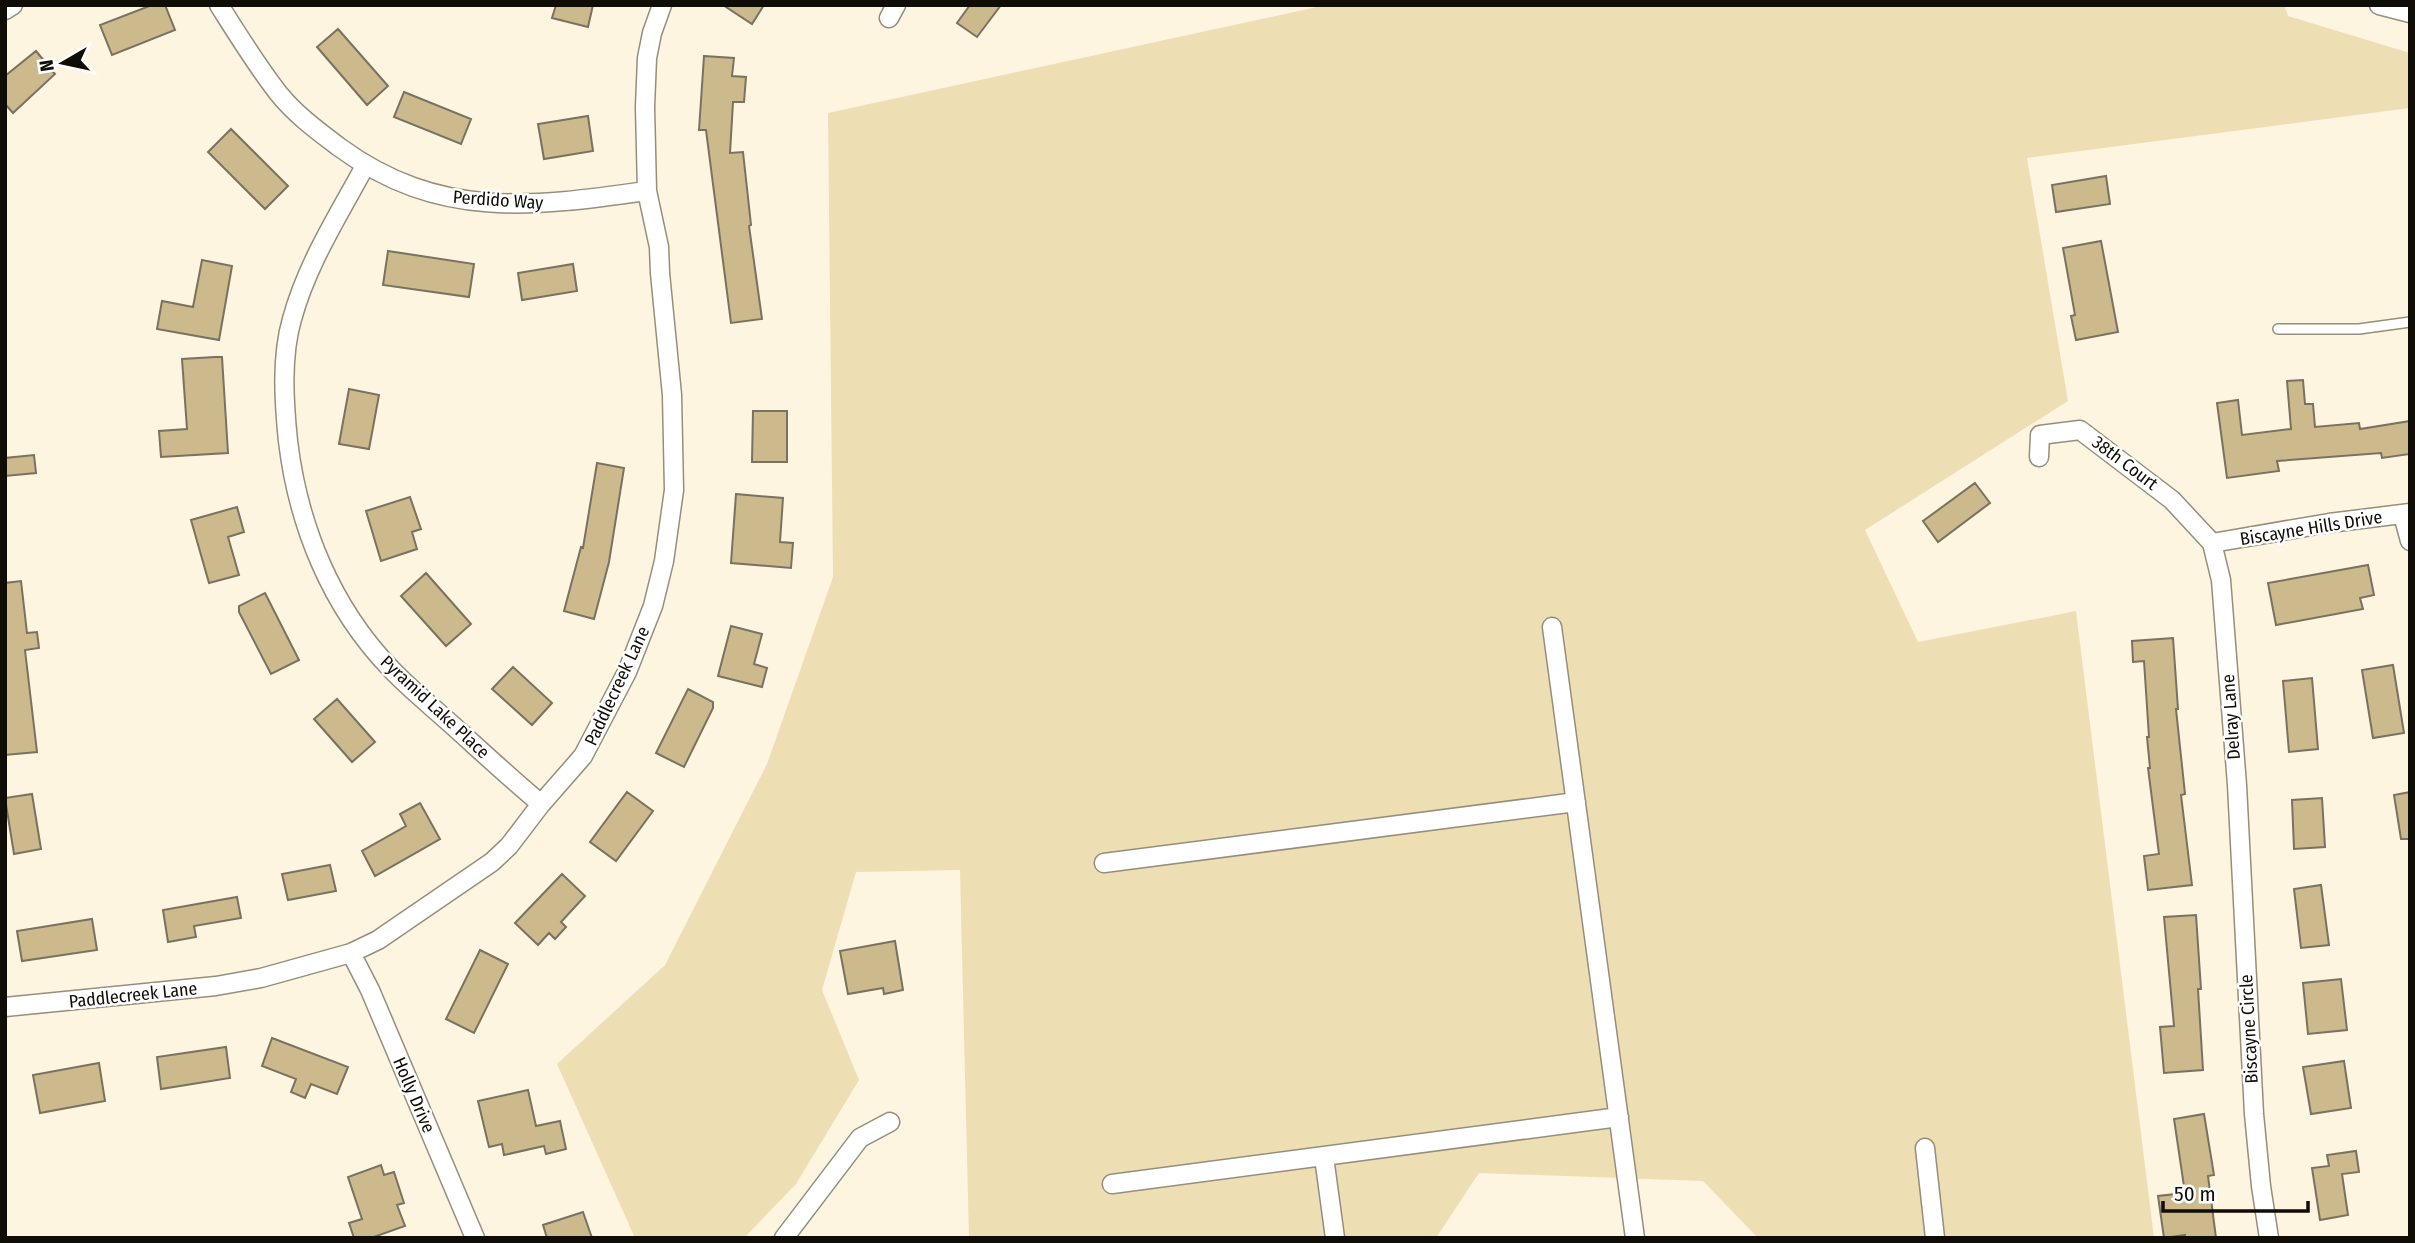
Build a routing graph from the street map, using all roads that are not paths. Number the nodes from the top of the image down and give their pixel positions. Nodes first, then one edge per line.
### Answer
1 (13, 5) edge
2 (219, 5) edge
3 (662, 5) edge
4 (2379, 5) edge
5 (5, 10) edge
6 (2410, 13) edge
7 (365, 166) junction
8 (647, 191) junction
9 (2410, 321) edge
10 (2278, 329) dead end
11 (2039, 457) dead end
12 (2406, 514) edge
13 (2410, 541) edge
14 (2212, 543) junction
15 (1552, 627) dead end
16 (1576, 802) junction
17 (541, 804) junction
18 (1104, 863) dead end
19 (2242, 891) joint
20 (351, 953) junction
21 (5, 1007) edge
22 (1619, 1117) junction
23 (890, 1122) dead end
24 (1925, 1148) dead end
25 (1324, 1157) junction
26 (1112, 1184) dead end
27 (475, 1238) edge
28 (784, 1238) edge
29 (1335, 1238) edge
30 (1635, 1238) edge
31 (1935, 1238) edge
32 (2269, 1238) edge

1 - 5 street
2 - 7 street, Perdido Way
3 - 8 street, Paddlecreek Lane
4 - 6 street
7 - 8 street, Perdido Way
7 - 17 street, Pyramid Lake Place
8 - 17 street, Paddlecreek Lane
9 - 10 lane
11 - 14 street, 38th Court
12 - 13 street
12 - 14 street, Biscayne Hills Drive
14 - 19 street, Delray Lane
15 - 16 street
16 - 18 street
16 - 22 street
17 - 20 street, Paddlecreek Lane
19 - 32 street, Biscayne Circle
20 - 21 street, Paddlecreek Lane
20 - 27 street, Holly Drive
22 - 25 street
22 - 30 street
23 - 28 street
24 - 31 street
25 - 26 street
25 - 29 street

